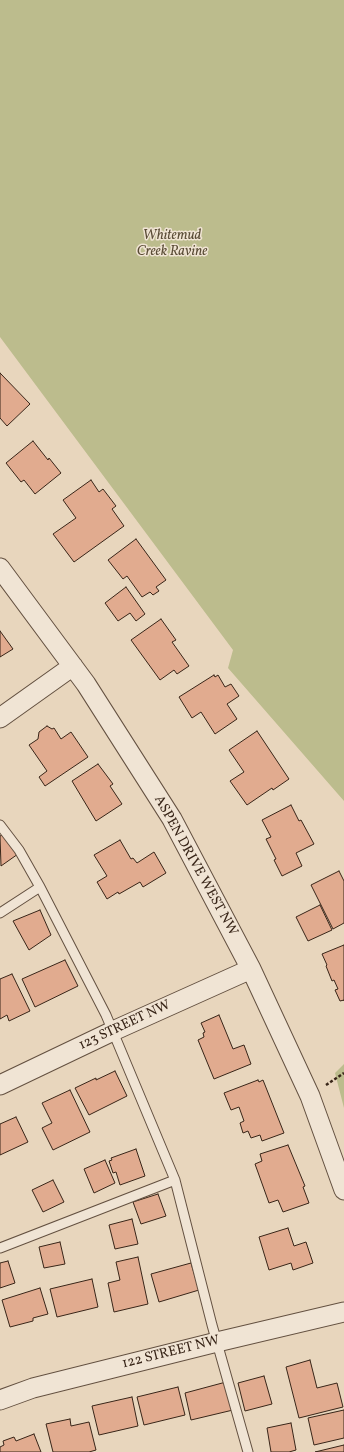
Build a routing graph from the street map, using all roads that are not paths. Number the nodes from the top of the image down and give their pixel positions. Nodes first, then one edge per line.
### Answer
1 (0, 568) edge
2 (72, 666) junction
3 (0, 718) edge
4 (0, 824) edge
5 (40, 887) junction
6 (0, 913) edge
7 (251, 969) junction
8 (113, 1031) junction
9 (0, 1085) edge
10 (176, 1180) junction
11 (344, 1190) edge
12 (0, 1248) edge
13 (344, 1312) edge
14 (217, 1342) junction
15 (0, 1400) edge
16 (248, 1452) edge

1 - 2 street, ASPEN DRIVE WEST NW
2 - 3 street
2 - 7 street, ASPEN DRIVE WEST NW
4 - 5 lane
5 - 6 lane
5 - 8 lane
7 - 8 street, 123 STREET NW
7 - 11 street, ASPEN DRIVE WEST NW
8 - 9 street, 123 STREET NW
8 - 10 lane
10 - 12 lane
10 - 14 lane
13 - 14 street, 122 STREET NW
14 - 15 street, 122 STREET NW
14 - 16 lane

